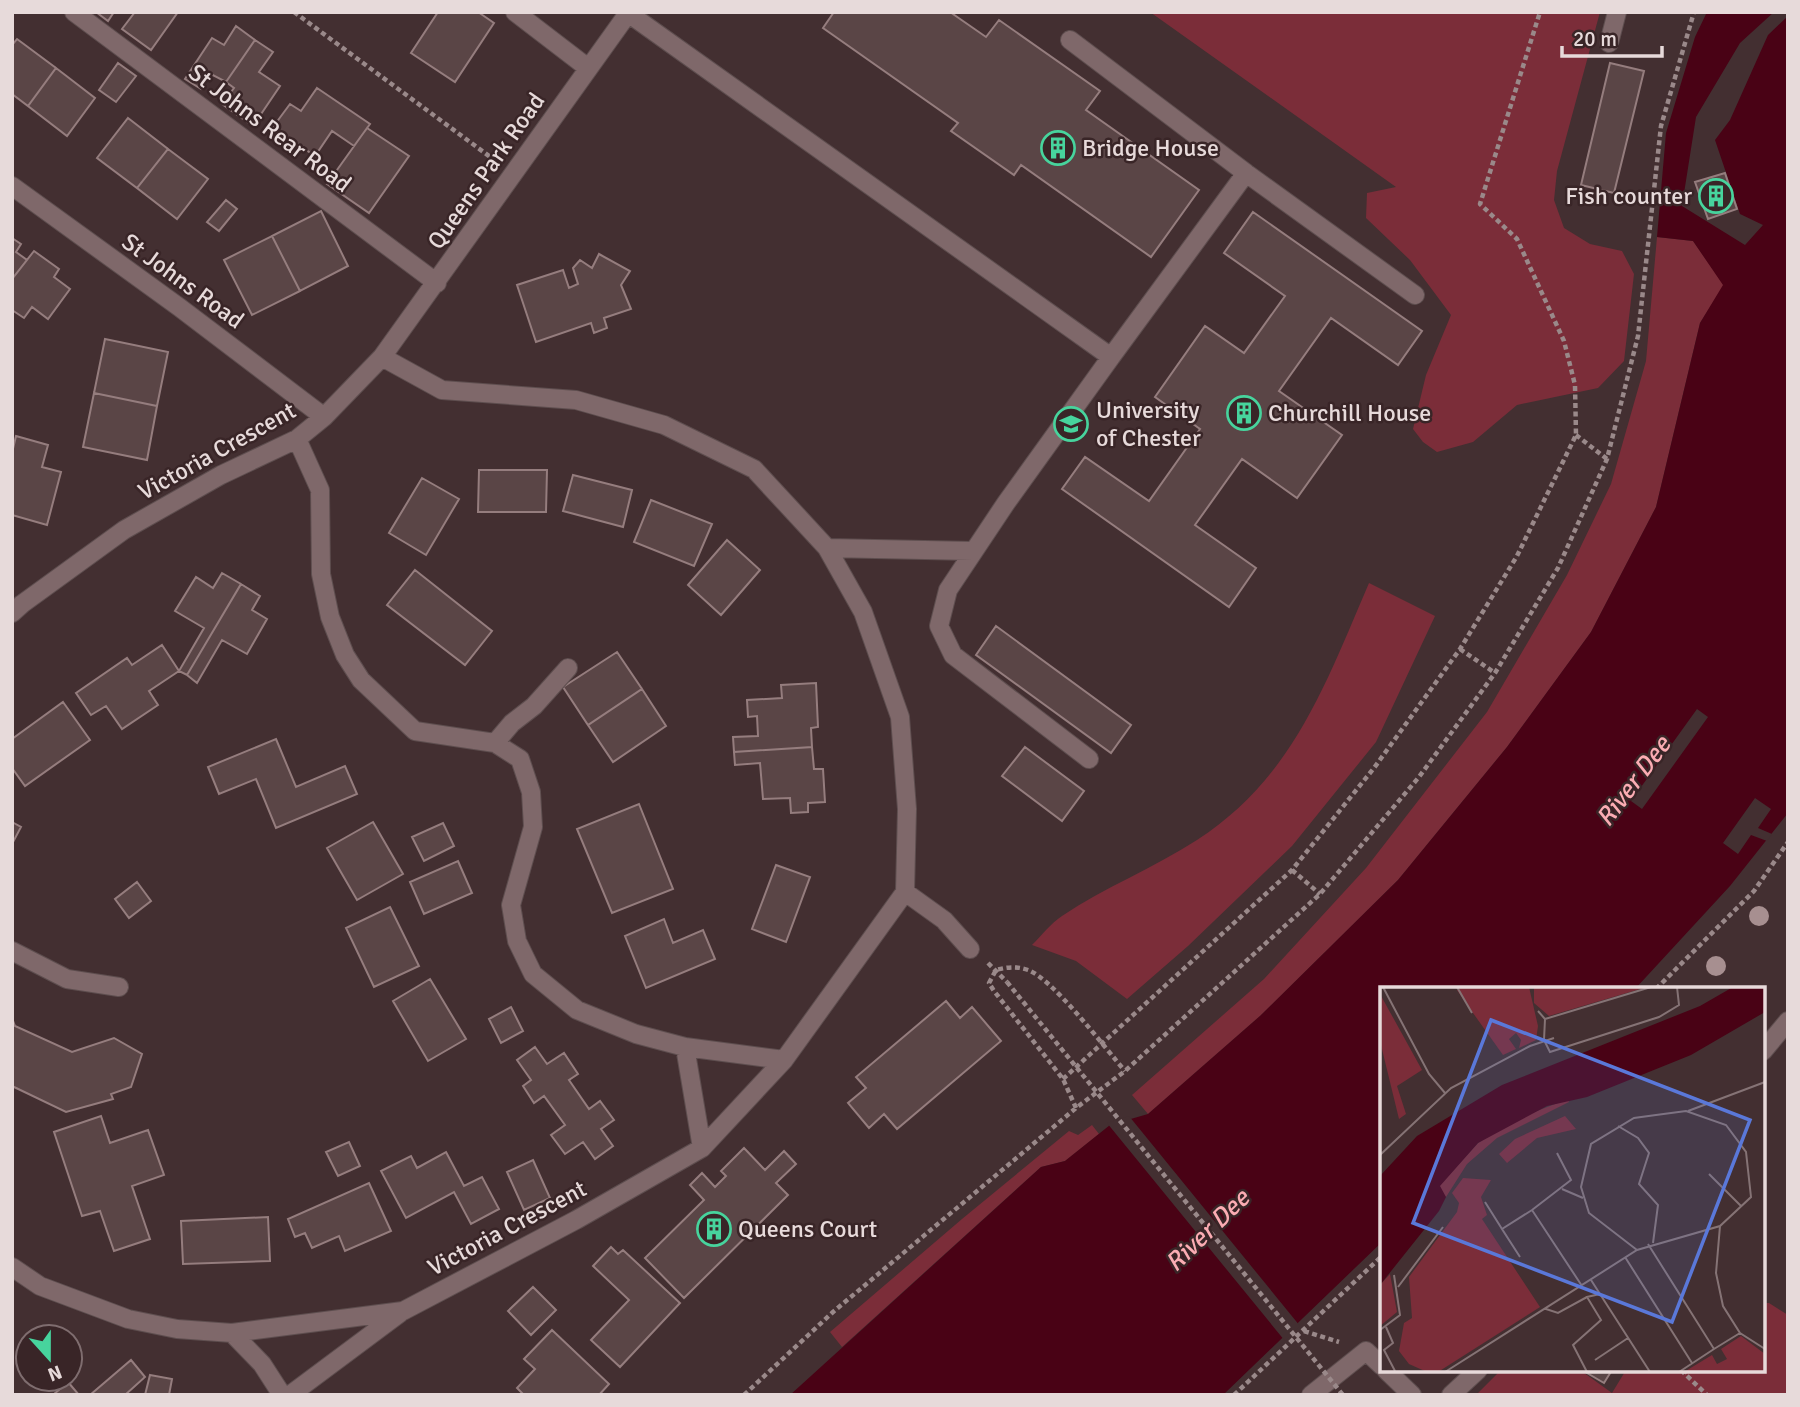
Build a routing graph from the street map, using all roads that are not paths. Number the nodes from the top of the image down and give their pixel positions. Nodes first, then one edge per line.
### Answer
1 (74, 12) edge
2 (515, 12) edge
3 (1617, 12) edge
4 (629, 13) edge
5 (1070, 40) dead end
6 (1609, 43) dead end
7 (588, 68) junction
8 (1246, 173) junction
9 (12, 186) edge
10 (437, 284) junction
11 (1415, 295) dead end
12 (382, 357) junction
13 (1111, 357) junction
14 (324, 417) junction
15 (297, 439) junction
16 (827, 548) junction
17 (973, 551) junction
18 (12, 613) edge
19 (568, 668) dead end
20 (495, 743) junction
21 (1089, 759) dead end
22 (905, 892) junction
23 (970, 949) dead end
24 (12, 951) edge
25 (118, 986) dead end
26 (1788, 1021) edge
27 (685, 1047) junction
28 (1765, 1049) edge
29 (784, 1060) junction
30 (702, 1148) junction
31 (12, 1267) edge
32 (403, 1311) junction
33 (232, 1334) junction
34 (1380, 1364) edge
35 (1388, 1372) edge
36 (1476, 1372) edge
37 (282, 1395) edge
38 (290, 1395) edge
39 (1311, 1395) edge
40 (1412, 1395) edge
41 (1451, 1395) edge

1 - 10 street, St Johns Rear Road
2 - 7 street
3 - 6 street
4 - 7 street, Queens Park Road
4 - 13 street
5 - 8 street
7 - 10 street, Queens Park Road
8 - 11 street
8 - 13 street
9 - 14 street, St Johns Road
10 - 12 street, Queens Park Road
12 - 14 street, Victoria Crescent
12 - 16 street
13 - 17 street
14 - 15 street, Victoria Crescent
15 - 18 street, Victoria Crescent
15 - 20 street
16 - 17 street
16 - 22 street
17 - 21 street
19 - 20 street
20 - 27 street
22 - 23 street
22 - 29 street, Victoria Crescent
24 - 25 street
26 - 28 street
27 - 29 street
27 - 30 street
29 - 30 street, Victoria Crescent
30 - 32 street, Victoria Crescent
31 - 33 street, Victoria Crescent
32 - 33 street, Victoria Crescent
32 - 38 street
33 - 37 street
34 - 39 street
35 - 40 street
36 - 41 street

